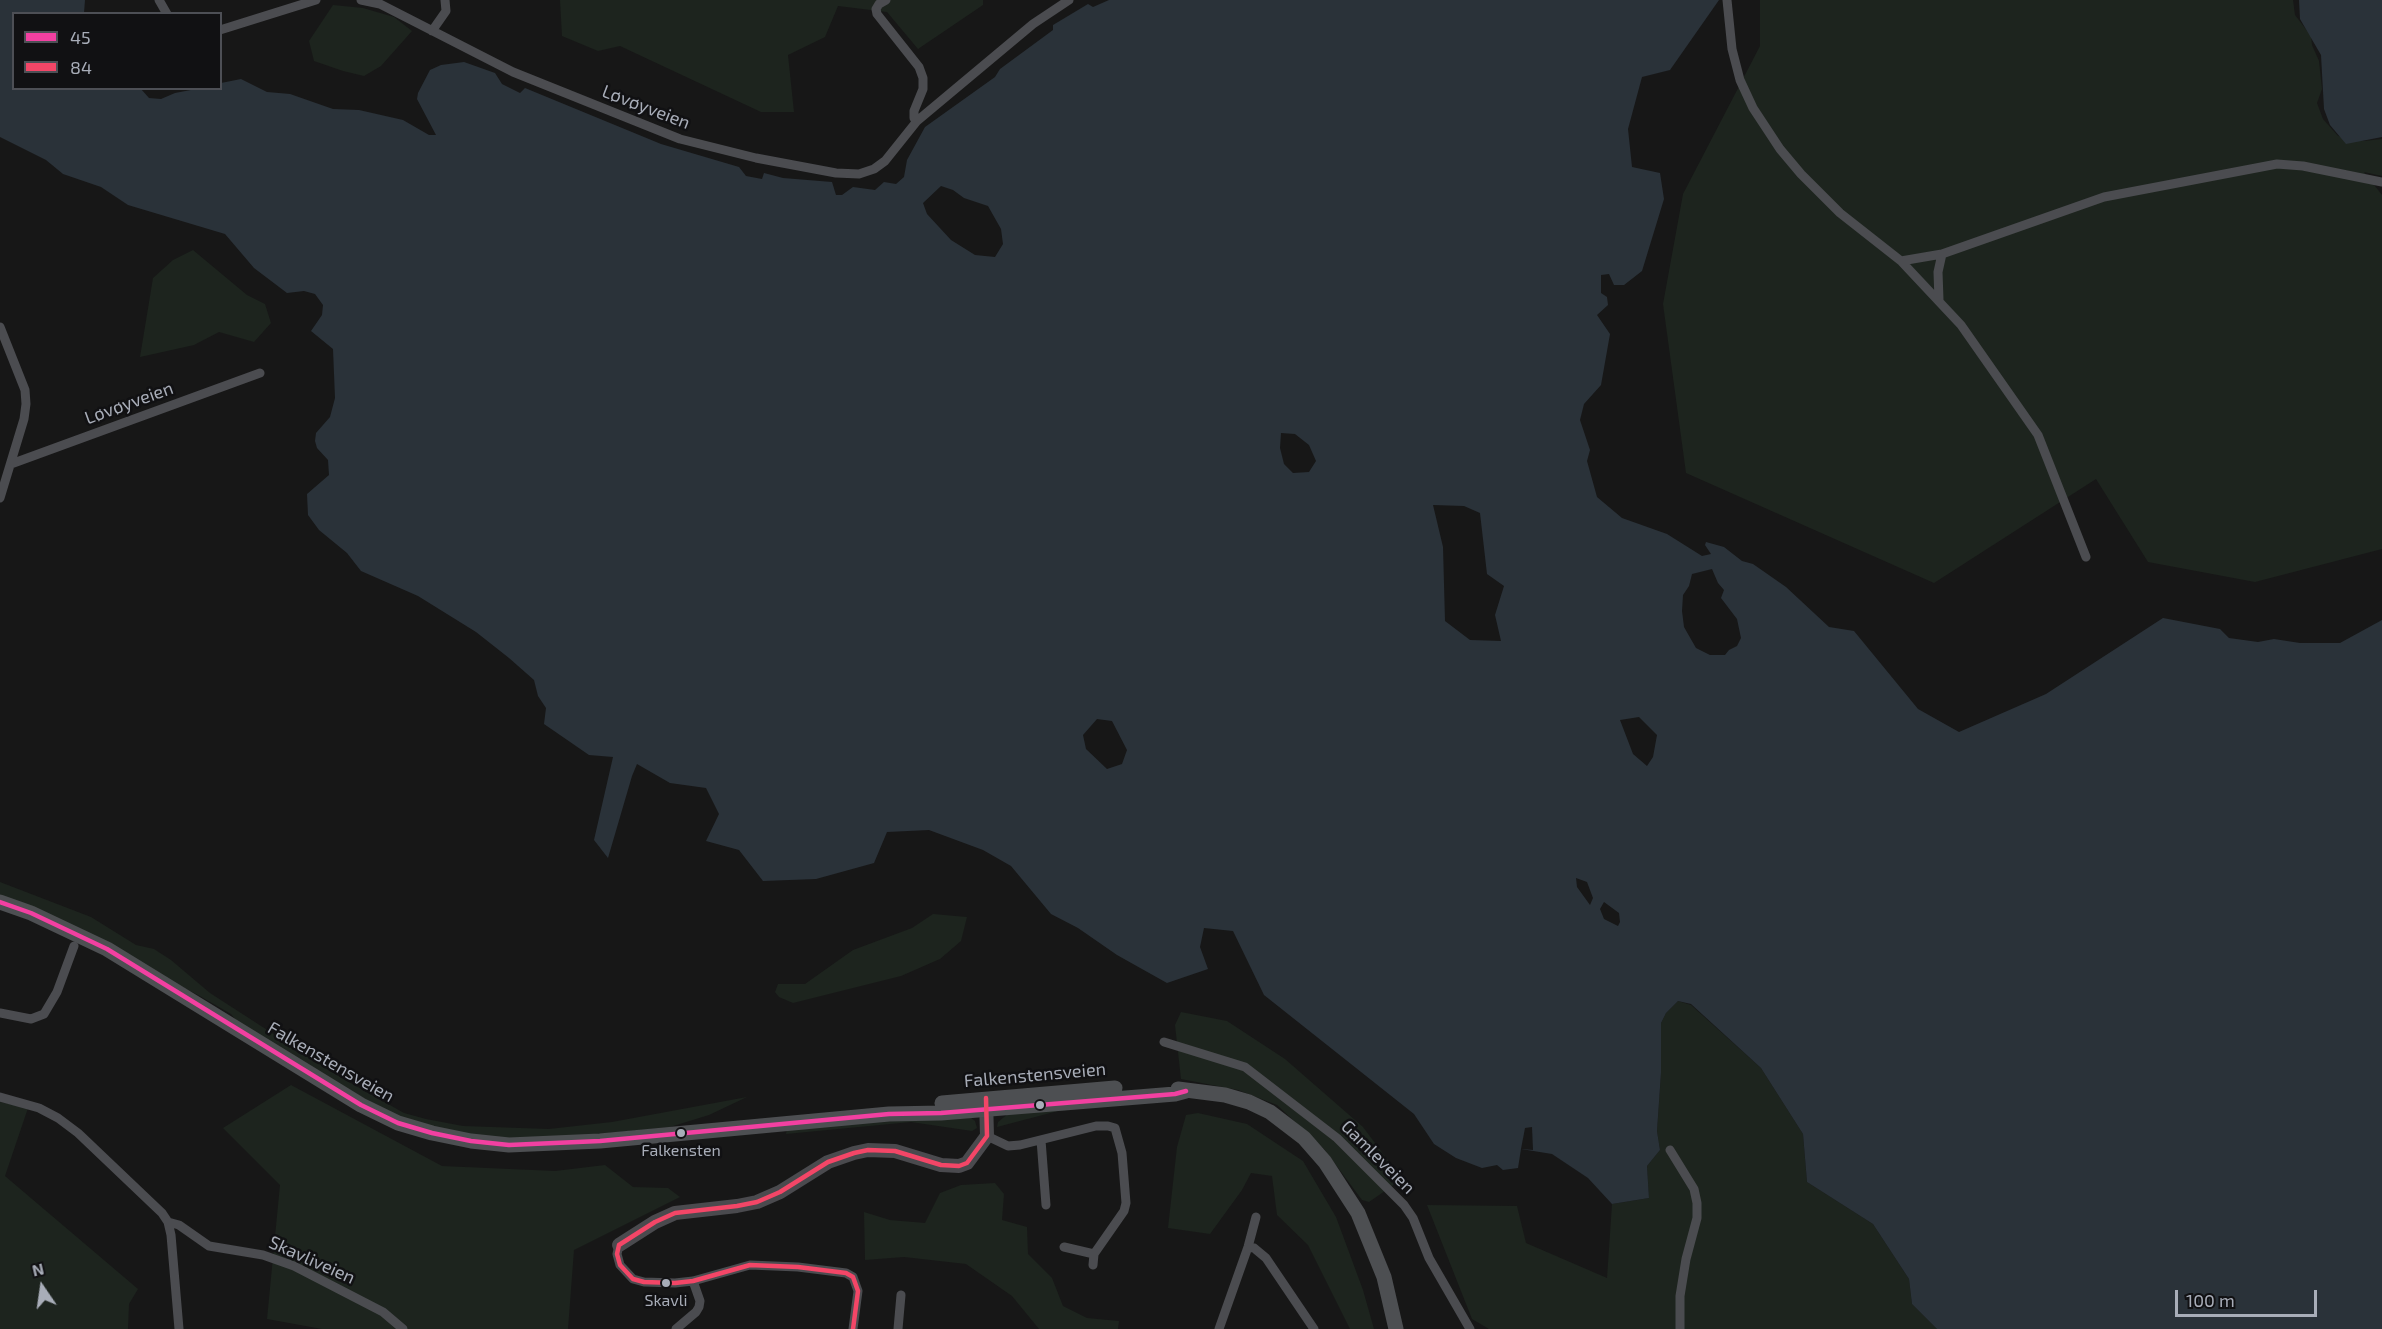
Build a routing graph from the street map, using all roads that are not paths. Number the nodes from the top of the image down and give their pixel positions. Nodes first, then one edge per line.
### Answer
1 (316, 0) edge
2 (360, 0) edge
3 (445, 0) edge
4 (886, 0) edge
5 (1069, 0) edge
6 (1727, 0) edge
7 (222, 29) edge
8 (432, 31) junction
9 (916, 121) junction
10 (2382, 182) edge
11 (1942, 254) junction
12 (1902, 261) junction
13 (1939, 300) junction
14 (0, 327) edge
15 (260, 373) dead end
16 (10, 464) junction
17 (0, 498) edge
18 (2086, 557) dead end
19 (0, 902) edge
20 (74, 946) dead end
21 (0, 1013) edge
22 (1164, 1042) dead end
23 (0, 1097) edge
24 (986, 1103) junction
25 (987, 1136) junction
26 (1041, 1140) junction
27 (1670, 1150) dead end
28 (1046, 1205) dead end
29 (1256, 1217) dead end
30 (168, 1222) junction
31 (619, 1245) joint
32 (1064, 1247) dead end
33 (1248, 1247) junction
34 (1094, 1254) junction
35 (1093, 1265) dead end
36 (693, 1281) junction
37 (902, 1295) dead end
38 (179, 1329) edge
39 (403, 1329) edge
40 (676, 1329) edge
41 (853, 1329) edge
42 (898, 1329) edge
43 (1219, 1329) edge
44 (1314, 1329) edge
45 (1396, 1329) edge
46 (1470, 1329) edge
47 (1680, 1329) edge

1 - 7 street
2 - 8 street, Løvøyveien
3 - 8 street
4 - 9 street, Løvøyveien
5 - 9 street, Løvøyveien
6 - 12 street
8 - 9 street, Løvøyveien
10 - 11 street
11 - 12 street
11 - 13 street
12 - 13 street
13 - 18 street
14 - 16 street
15 - 16 street, Løvøyveien
16 - 17 street
19 - 24 main road, Falkenstensveien
20 - 21 street
22 - 46 street, Gamleveien
23 - 30 street, Skavliveien
24 - 25 street
24 - 45 main road, Falkenstensveien
25 - 26 street
25 - 31 street
26 - 28 street
26 - 34 street
27 - 47 street
29 - 33 street
30 - 38 street
30 - 39 street, Skavliveien
31 - 36 street
32 - 34 street
33 - 43 street
33 - 44 street
34 - 35 street
36 - 40 street
36 - 41 street
37 - 42 street

